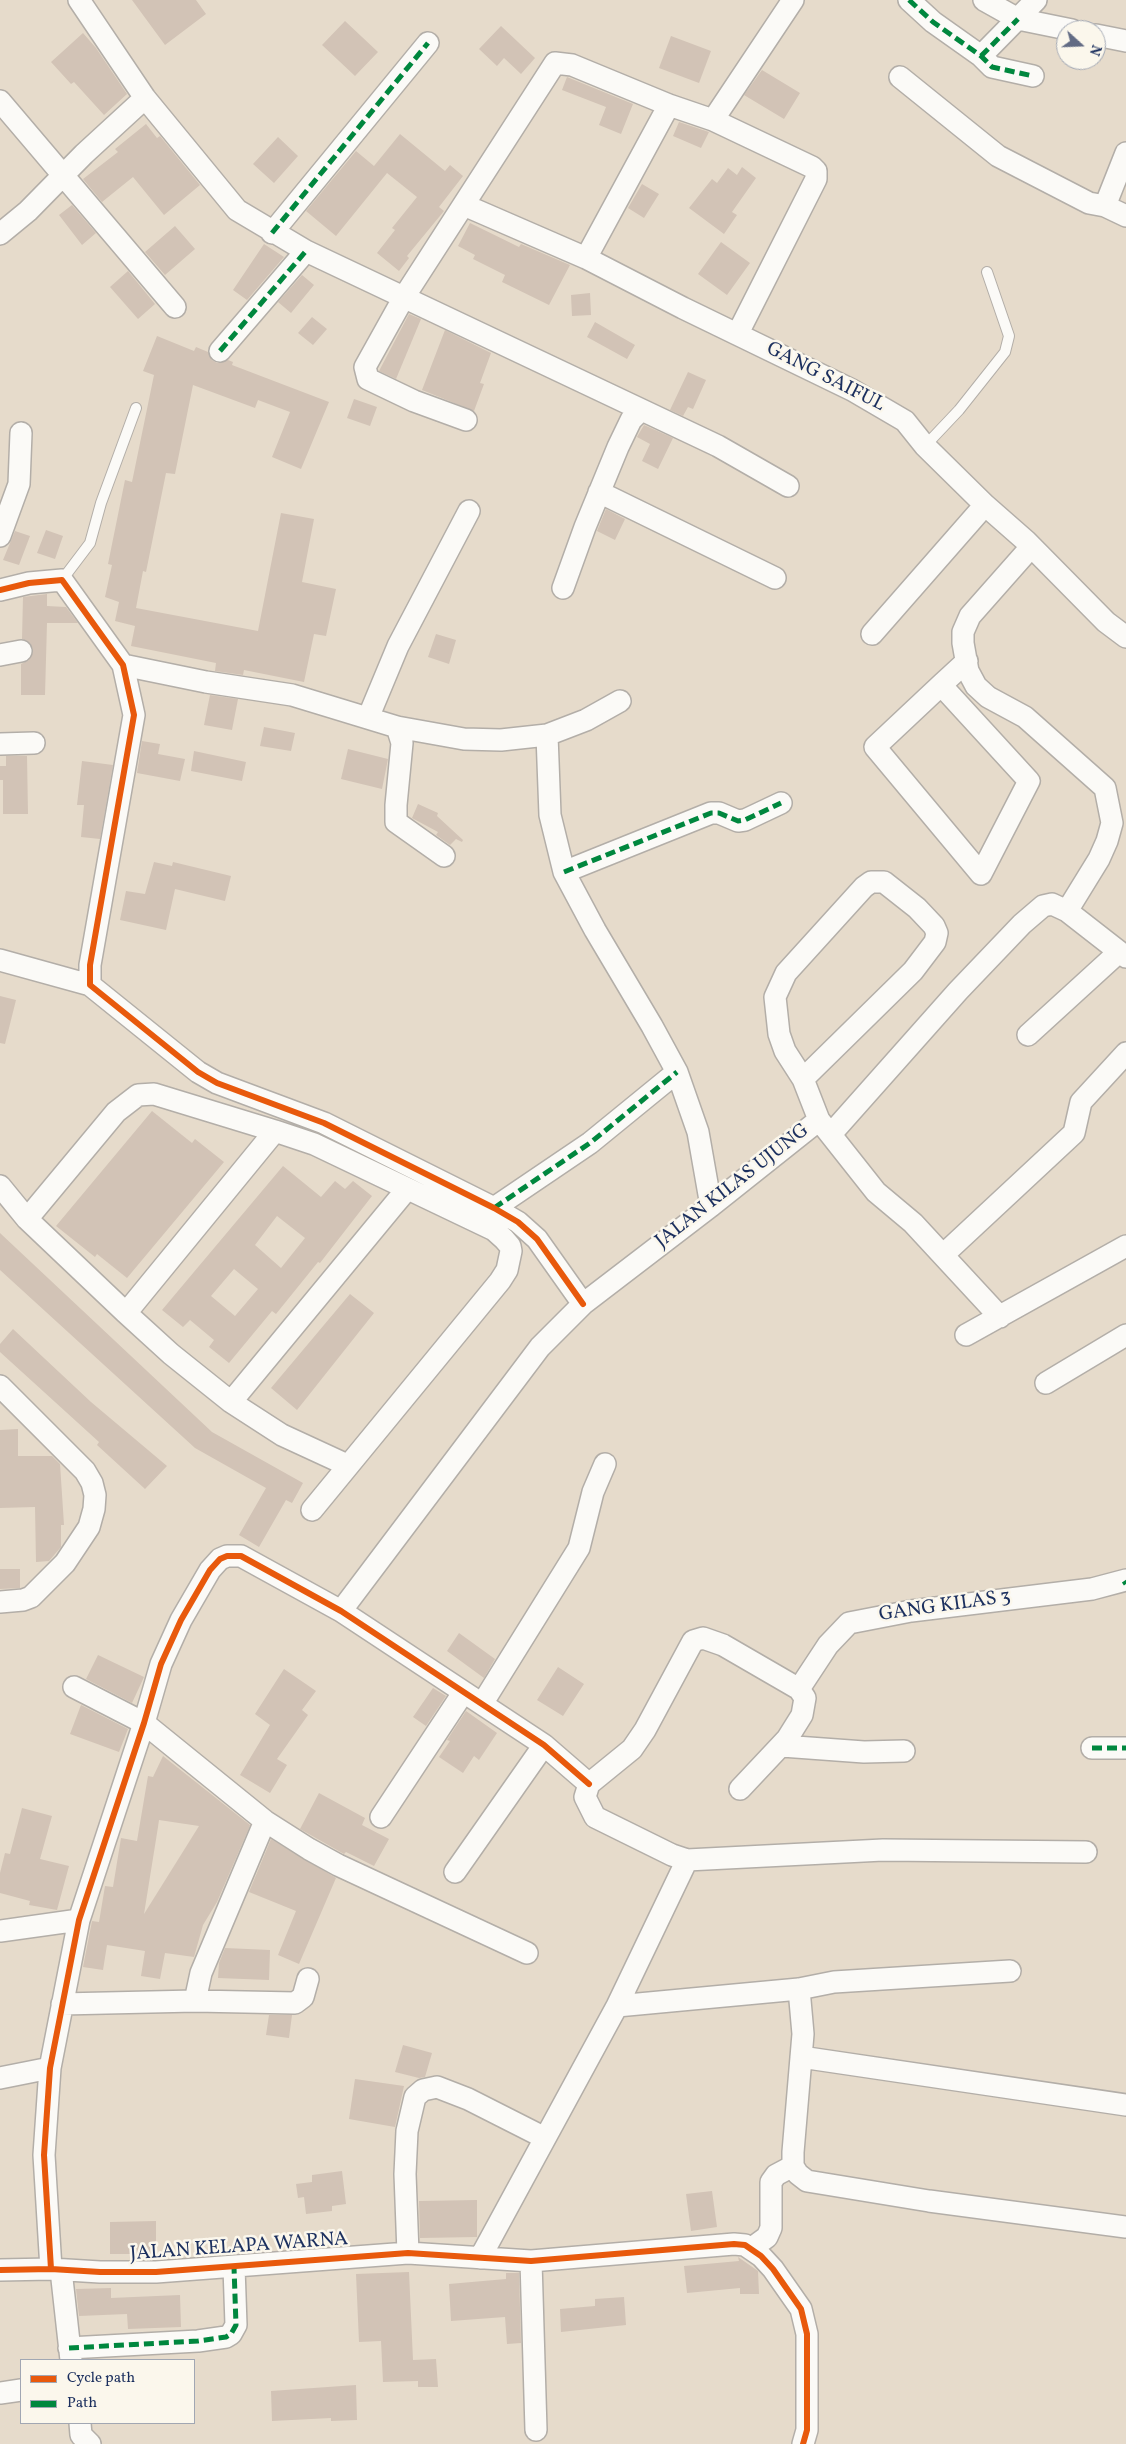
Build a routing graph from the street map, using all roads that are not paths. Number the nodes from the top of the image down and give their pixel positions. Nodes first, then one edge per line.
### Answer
1 (79, 0) edge
2 (793, 0) edge
3 (909, 0) edge
4 (984, 0) edge
5 (1036, 0) edge
6 (1018, 19) junction
7 (1056, 27) edge
8 (1106, 37) edge
9 (1126, 41) edge
10 (428, 43) dead end
11 (981, 56) junction
12 (1033, 76) dead end
13 (900, 77) dead end
14 (145, 98) junction
15 (0, 101) edge
16 (669, 105) junction
17 (713, 120) junction
18 (1126, 153) edge
19 (64, 176) junction
20 (464, 205) junction
21 (1105, 206) junction
22 (1126, 216) edge
23 (272, 233) junction
24 (0, 234) edge
25 (306, 251) junction
26 (586, 258) junction
27 (987, 272) dead end
28 (404, 296) junction
29 (175, 307) dead end
30 (738, 333) junction
31 (220, 351) dead end
32 (136, 408) dead end
33 (641, 410) junction
34 (466, 420) dead end
35 (21, 433) dead end
36 (925, 446) junction
37 (788, 486) dead end
38 (599, 492) junction
39 (985, 505) junction
40 (469, 511) dead end
41 (0, 536) edge
42 (1031, 547) junction
43 (775, 578) dead end
44 (62, 580) junction
45 (563, 588) dead end
46 (0, 590) edge
47 (872, 634) dead end
48 (1126, 638) edge
49 (21, 651) dead end
50 (0, 655) edge
51 (967, 662) junction
52 (123, 665) junction
53 (941, 685) junction
54 (620, 701) dead end
55 (368, 718) junction
56 (396, 727) junction
57 (547, 735) junction
58 (34, 743) dead end
59 (0, 744) edge
60 (781, 803) dead end
61 (444, 856) dead end
62 (564, 872) junction
63 (1066, 911) junction
64 (1122, 955) edge
65 (0, 960) edge
66 (90, 985) junction
67 (1028, 1035) dead end
68 (1126, 1053) edge
69 (677, 1072) junction
70 (802, 1079) junction
71 (825, 1127) junction
72 (275, 1131) junction
73 (0, 1186) edge
74 (407, 1189) junction
75 (712, 1206) junction
76 (494, 1208) junction
77 (27, 1218) junction
78 (1126, 1246) edge
79 (943, 1255) junction
80 (583, 1304) junction
81 (126, 1313) junction
82 (1000, 1317) junction
83 (966, 1334) dead end
84 (1126, 1335) edge
85 (1046, 1383) dead end
86 (0, 1386) edge
87 (231, 1402) junction
88 (605, 1464) dead end
89 (347, 1465) junction
90 (312, 1510) dead end
91 (1125, 1582) edge
92 (0, 1602) edge
93 (341, 1611) junction
94 (74, 1687) dead end
95 (799, 1689) junction
96 (463, 1693) junction
97 (482, 1704) junction
98 (144, 1723) junction
99 (544, 1745) junction
100 (782, 1746) junction
101 (1092, 1748) dead end
102 (1126, 1748) edge
103 (904, 1751) dead end
104 (589, 1784) junction
105 (740, 1789) dead end
106 (381, 1818) dead end
107 (266, 1820) junction
108 (1086, 1852) dead end
109 (687, 1860) junction
110 (456, 1872) dead end
111 (78, 1920) junction
112 (0, 1931) edge
113 (527, 1953) dead end
114 (1010, 1971) dead end
115 (308, 1979) dead end
116 (799, 1989) junction
117 (195, 2001) junction
118 (62, 2004) junction
119 (617, 2006) junction
120 (801, 2057) junction
121 (50, 2068) junction
122 (0, 2078) edge
123 (1126, 2105) edge
124 (545, 2138) junction
125 (793, 2166) junction
126 (1126, 2227) edge
127 (752, 2248) junction
128 (408, 2253) junction
129 (480, 2258) junction
130 (531, 2261) junction
131 (234, 2267) junction
132 (56, 2269) junction
133 (0, 2270) edge
134 (70, 2354) edge
135 (20, 2390) edge
136 (0, 2393) edge
137 (80, 2424) edge
138 (536, 2430) dead end
139 (90, 2444) edge
140 (803, 2444) edge

1 - 14 street
2 - 17 street
3 - 11 street
4 - 6 street
5 - 6 street
6 - 7 street
6 - 11 street
8 - 9 street
10 - 23 street
11 - 12 street
13 - 21 street
14 - 19 street
14 - 23 street
15 - 19 street
16 - 17 street
16 - 20 street
16 - 26 street
17 - 30 street
18 - 21 street
19 - 24 street
19 - 29 street
20 - 26 street, GANG SAIFUL
20 - 28 street
21 - 22 street
23 - 25 street
25 - 28 street
25 - 31 street
26 - 30 street, GANG SAIFUL
27 - 36 lane
28 - 33 street
28 - 34 street
30 - 36 street, GANG SAIFUL
32 - 44 lane
33 - 37 street
33 - 38 street
35 - 41 street
36 - 39 street, GANG SAIFUL
38 - 43 street
38 - 45 street
39 - 42 street, GANG SAIFUL
39 - 47 street
40 - 55 street
42 - 48 street, GANG SAIFUL
42 - 51 street
44 - 46 street
44 - 52 street
49 - 50 street
51 - 53 street
51 - 63 street
52 - 55 street
52 - 66 street
53 - 53 street
54 - 57 street
55 - 56 street
56 - 57 street
56 - 61 street
57 - 62 street
58 - 59 street
60 - 62 street
62 - 69 street
63 - 64 street
63 - 71 street
64 - 67 street
65 - 66 street
66 - 76 street
68 - 79 street
69 - 75 street
69 - 76 street
70 - 70 street, JALAN KILAS UJUNG
70 - 71 street, JALAN KILAS UJUNG
71 - 75 street, JALAN KILAS UJUNG
71 - 79 street
72 - 74 street
72 - 77 street
72 - 81 street
73 - 77 street
74 - 87 street
74 - 89 street
75 - 80 street, JALAN KILAS UJUNG
76 - 80 street
77 - 81 street
78 - 82 street
79 - 82 street
80 - 93 street, JALAN KILAS UJUNG
81 - 87 street
82 - 83 street
84 - 85 street
86 - 92 street
87 - 89 street
88 - 97 street
89 - 90 street
91 - 95 street, GANG KILAS 3
93 - 96 street
93 - 98 street
94 - 98 street
95 - 100 street
95 - 104 street
96 - 97 street
96 - 106 street
97 - 99 street
98 - 107 street
98 - 111 street
99 - 104 street
99 - 110 street
100 - 103 street
100 - 105 street
101 - 102 street
104 - 109 street
107 - 113 street
107 - 117 street
108 - 109 street
109 - 119 street
111 - 112 street
111 - 118 street
114 - 116 street
115 - 117 street
116 - 119 street
116 - 120 street
117 - 118 street
118 - 121 street
119 - 124 street
120 - 123 street
120 - 125 street
121 - 122 street
121 - 132 street
124 - 128 street
124 - 129 street
125 - 126 street
125 - 127 street
127 - 130 street, JALAN KELAPA WARNA
127 - 140 street
128 - 129 street, JALAN KELAPA WARNA
128 - 131 street, JALAN KELAPA WARNA
129 - 130 street, JALAN KELAPA WARNA
130 - 138 street
131 - 132 street, JALAN KELAPA WARNA
131 - 134 street
132 - 133 street, JALAN KELAPA WARNA
132 - 134 street
135 - 136 street
137 - 139 street

